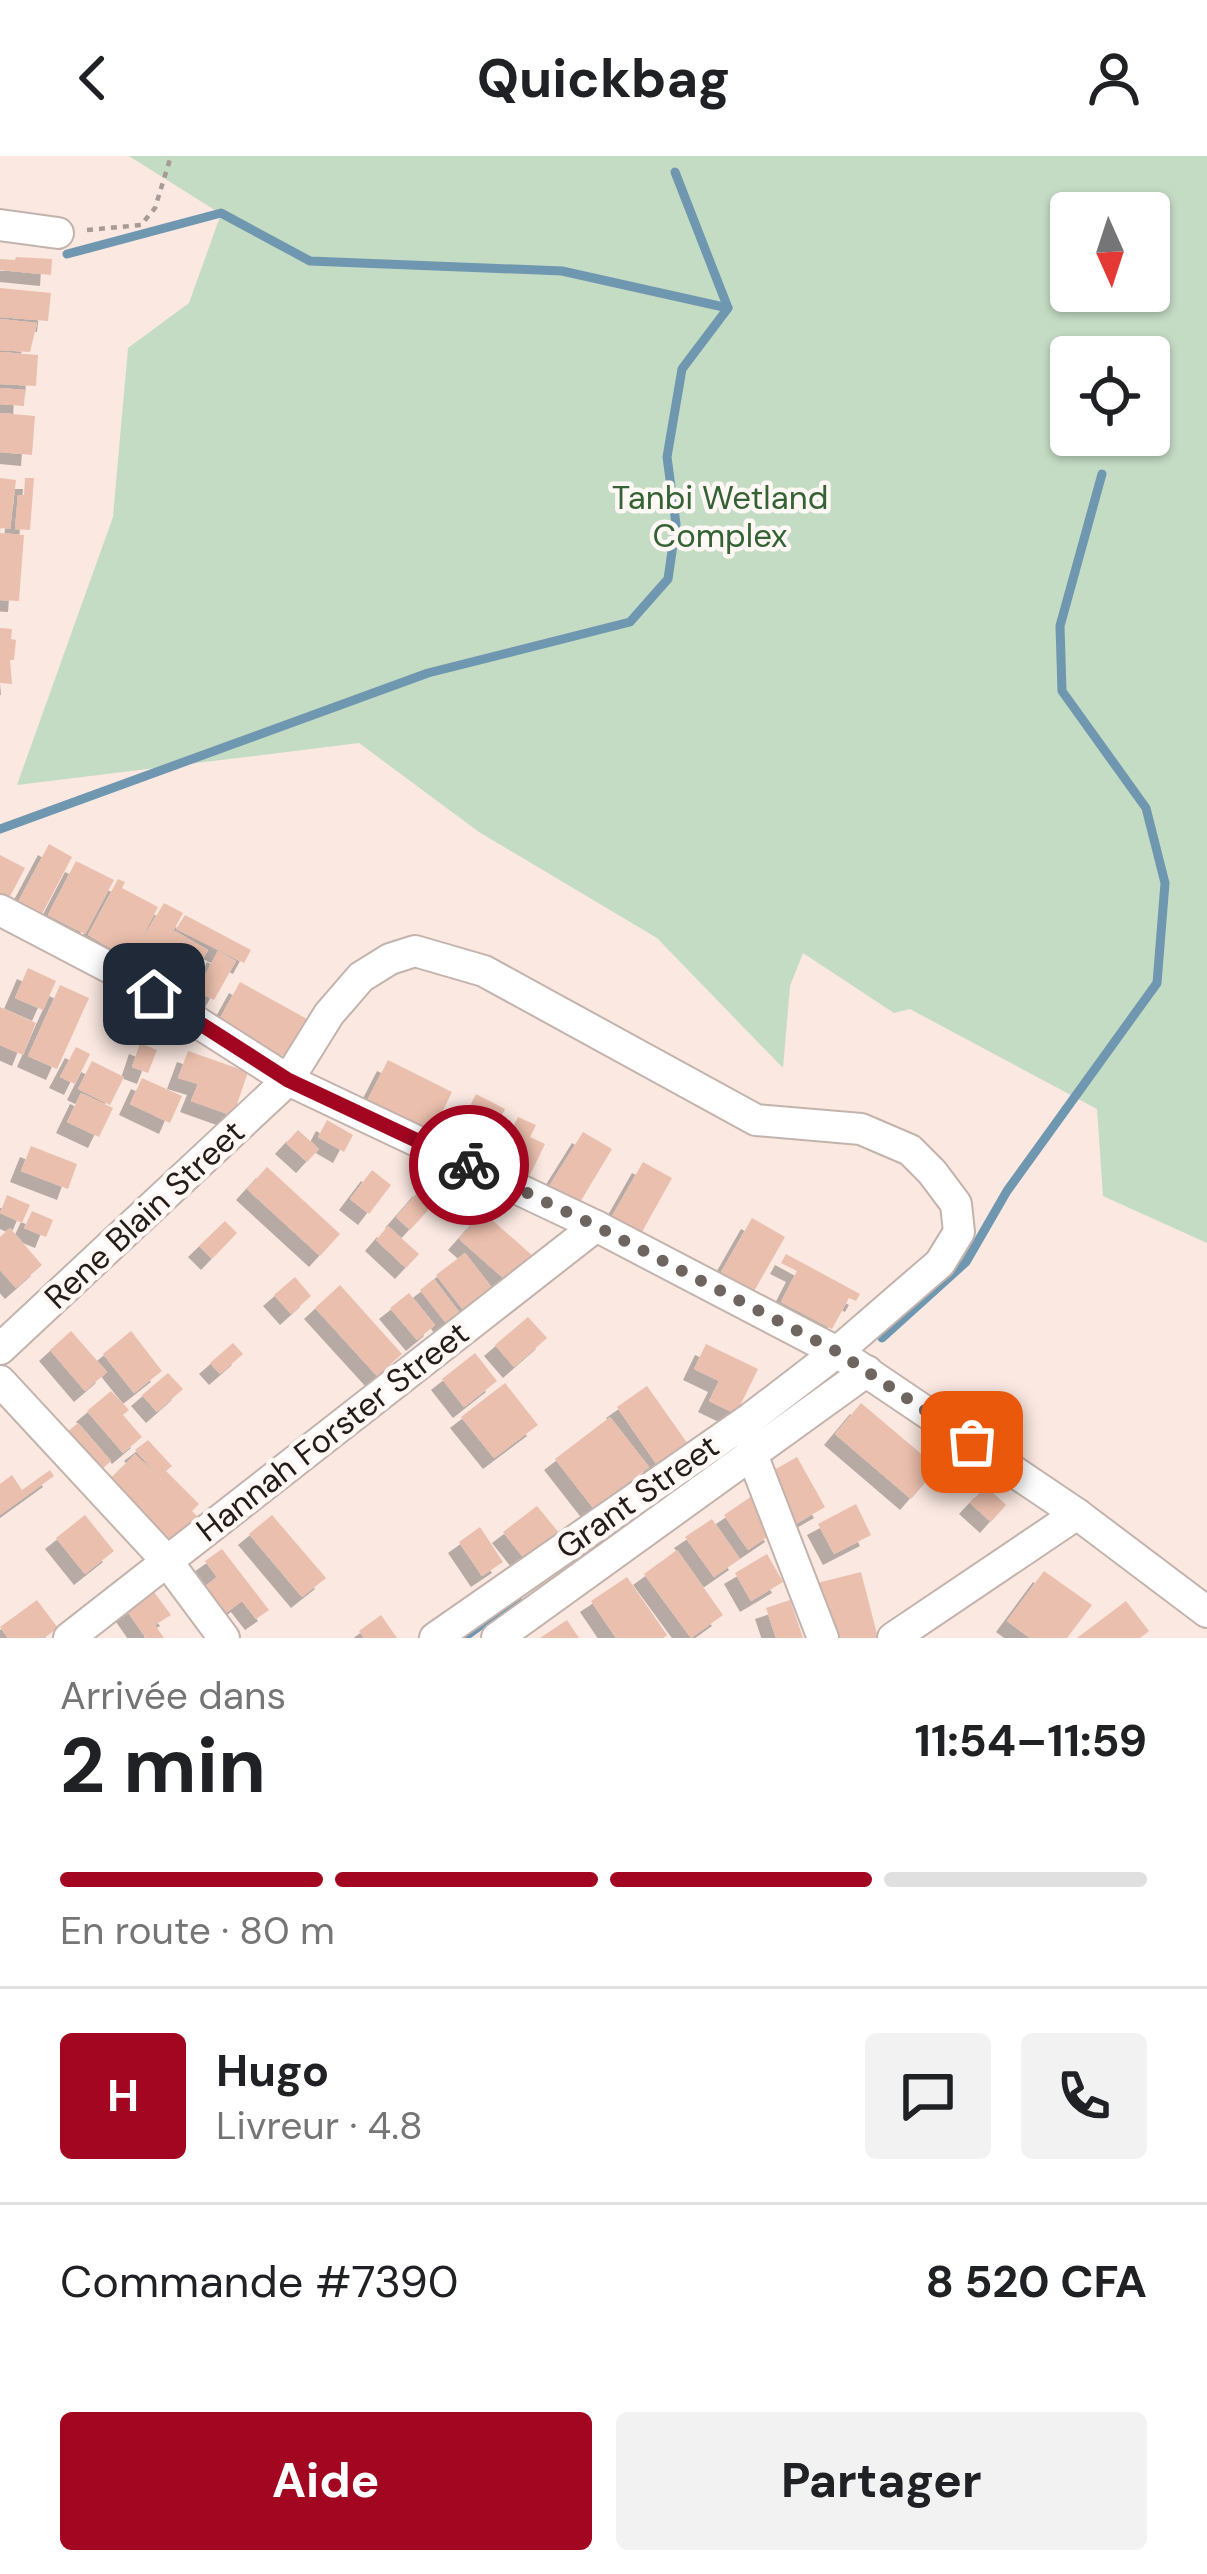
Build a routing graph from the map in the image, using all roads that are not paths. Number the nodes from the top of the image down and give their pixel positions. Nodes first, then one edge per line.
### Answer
1 (0, 225) edge
2 (58, 233) road end
3 (0, 910) edge
4 (288, 1080) junction
5 (596, 1226) junction
6 (0, 1348) edge
7 (838, 1352) junction
8 (867, 1371) junction
9 (0, 1381) edge
10 (751, 1418) junction
11 (753, 1457) junction
12 (1077, 1514) junction
13 (166, 1560) junction
14 (1207, 1612) edge
15 (68, 1638) edge
16 (224, 1638) edge
17 (435, 1638) edge
18 (497, 1638) edge
19 (823, 1638) edge
20 (893, 1638) edge

1 - 2 street
3 - 4 street
4 - 5 street
4 - 6 street, Rene Blain Street
4 - 7 street, Rene Blain Street
5 - 7 street
5 - 13 street, Hannah Forster Street
7 - 8 street
7 - 10 street, Grant Street
8 - 11 street, Grant Street
8 - 12 street
9 - 13 street
10 - 11 street
10 - 17 street, Grant Street
11 - 18 street, Grant Street
11 - 19 street
12 - 14 street
12 - 20 street
13 - 15 street, Hannah Forster Street
13 - 16 street

